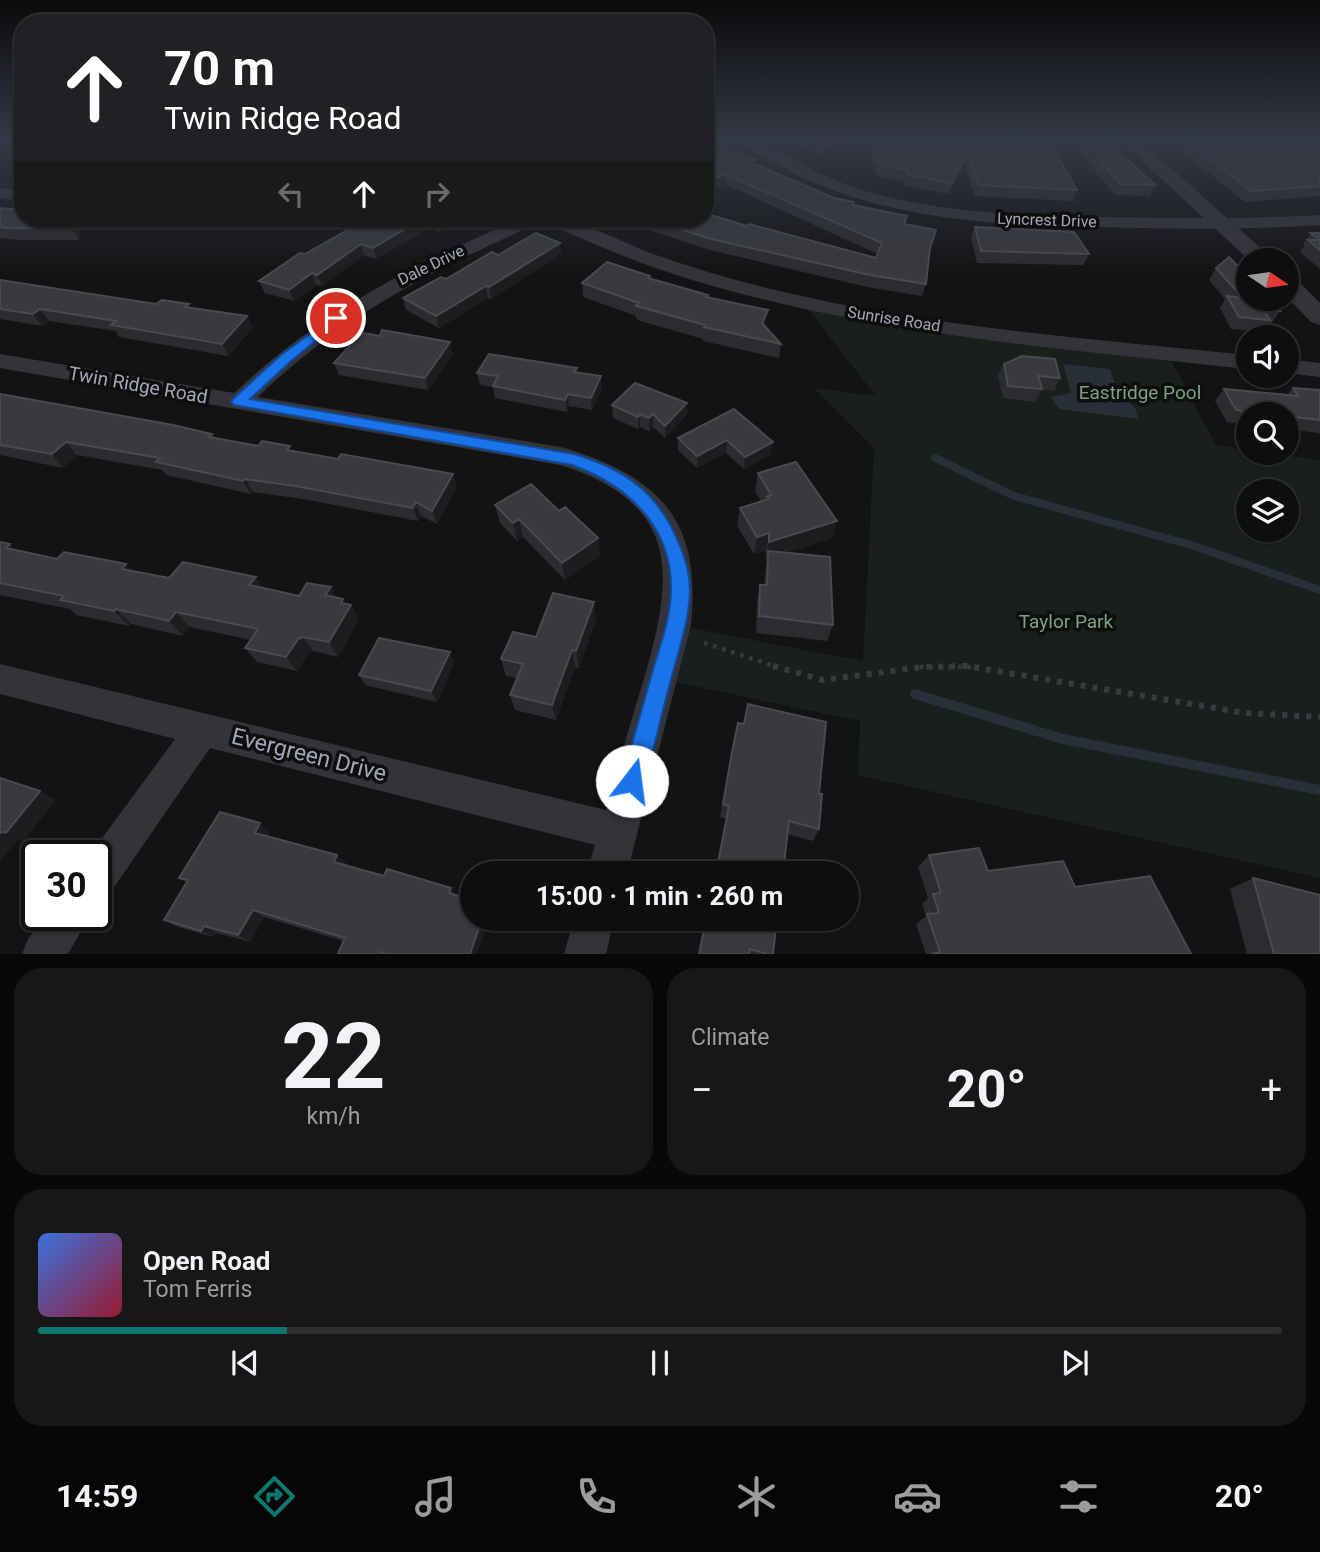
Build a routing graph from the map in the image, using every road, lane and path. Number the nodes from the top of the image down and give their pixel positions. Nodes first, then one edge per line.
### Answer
1 (836, 186) edge
2 (1180, 186) edge
3 (1320, 220) edge
4 (1224, 225) junction
5 (512, 228) edge
6 (573, 228) edge
7 (1250, 248) edge
8 (1299, 295) edge
9 (1320, 317) edge
10 (0, 361) edge
11 (1236, 361) edge
12 (1299, 368) edge
13 (1320, 370) edge
14 (239, 402) junction
15 (665, 528) joint
16 (704, 643) dead end
17 (0, 679) edge
18 (1320, 717) edge
19 (202, 730) junction
20 (618, 832) junction
21 (112, 857) edge
22 (610, 861) edge
23 (60, 931) edge
24 (591, 931) edge
25 (43, 954) edge
26 (585, 954) edge

1 - 4 street, Lyncrest Drive
2 - 4 street
3 - 4 street, Lyncrest Drive
4 - 7 street
5 - 14 street, Dale Drive
6 - 11 street, Sunrise Road
8 - 9 street
10 - 14 street, Twin Ridge Road
12 - 13 street
14 - 15 street, Twin Ridge Road
15 - 20 street
16 - 18 path
17 - 19 street, Evergreen Drive
19 - 20 street, Evergreen Drive
19 - 21 street
20 - 22 street
23 - 25 street
24 - 26 street

